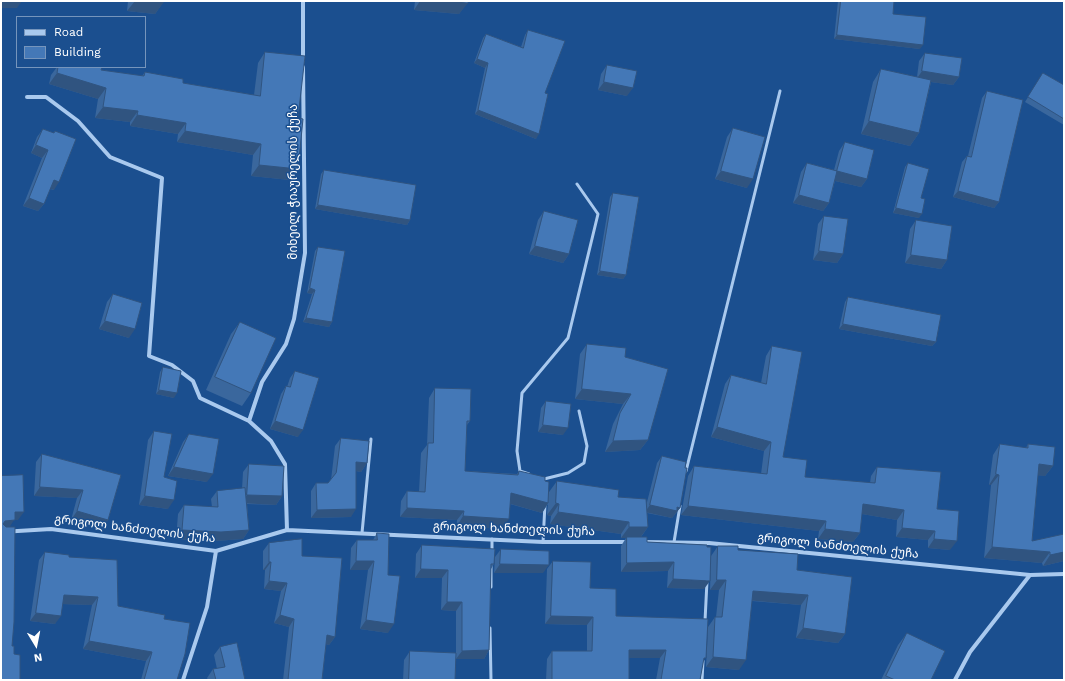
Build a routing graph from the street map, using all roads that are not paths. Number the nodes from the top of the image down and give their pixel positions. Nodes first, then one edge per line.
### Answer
1 (303, 1) edge
2 (780, 91) dead end
3 (27, 96) dead end
4 (577, 184) dead end
5 (579, 411) dead end
6 (249, 421) junction
7 (371, 439) dead end
8 (685, 474) edge
9 (532, 475) edge
10 (538, 477) edge
11 (544, 479) junction
12 (545, 483) edge
13 (545, 502) edge
14 (680, 504) edge
15 (287, 530) junction
16 (1, 532) edge
17 (362, 533) junction
18 (492, 539) junction
19 (543, 542) junction
20 (674, 542) junction
21 (709, 543) junction
22 (216, 551) junction
23 (709, 551) edge
24 (492, 554) edge
25 (491, 561) edge
26 (708, 574) edge
27 (1064, 574) edge
28 (1030, 575) junction
29 (490, 591) edge
30 (490, 620) edge
31 (705, 627) edge
32 (703, 657) edge
33 (183, 680) edge
34 (491, 680) edge
35 (702, 680) edge
36 (955, 680) edge

1 - 6 street, მიხეილ ჭიაურელის ქუჩა
2 - 8 lane
3 - 6 street
4 - 9 lane
5 - 11 lane
6 - 15 street
7 - 17 lane
10 - 11 lane
11 - 12 lane
13 - 19 lane
14 - 20 lane
15 - 17 street, გრიგოლ ხანძთელის ქუჩა
15 - 22 street, გრიგოლ ხანძთელის ქუჩა
16 - 22 street, გრიგოლ ხანძთელის ქუჩა
17 - 18 street, გრიგოლ ხანძთელის ქუჩა
18 - 19 street, გრიგოლ ხანძთელის ქუჩა
18 - 24 lane
19 - 20 street, გრიგოლ ხანძთელის ქუჩა
20 - 21 street, გრიგოლ ხანძთელის ქუჩა
21 - 23 lane
21 - 28 street, გრიგოლ ხანძთელის ქუჩა
22 - 33 street
25 - 29 lane
26 - 31 lane
27 - 28 street, გრიგოლ ხანძთელის ქუჩა
28 - 36 street
30 - 34 lane
32 - 35 lane

